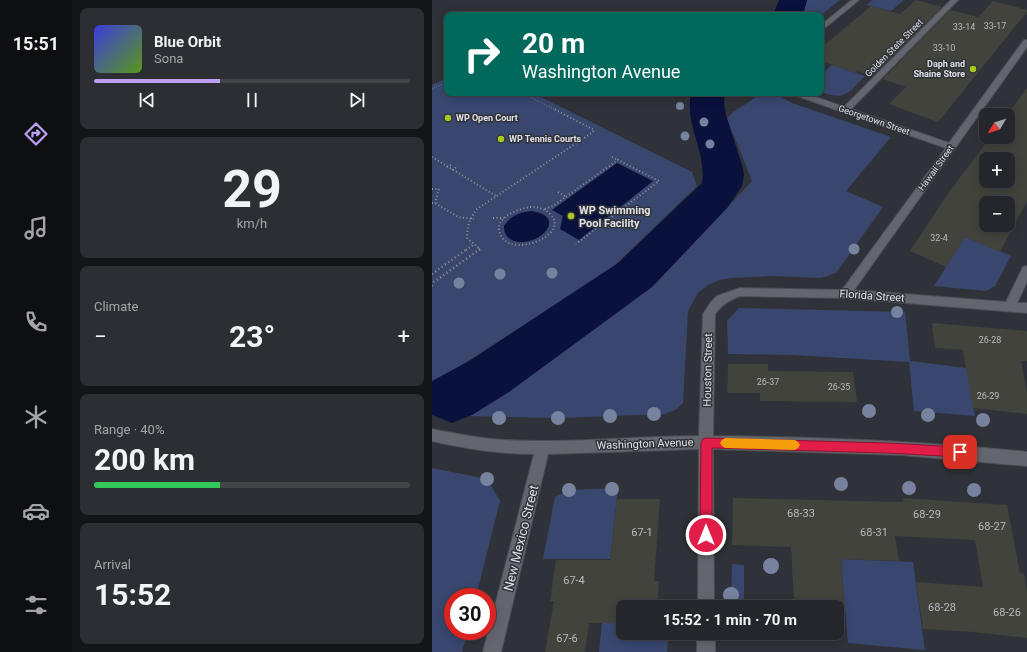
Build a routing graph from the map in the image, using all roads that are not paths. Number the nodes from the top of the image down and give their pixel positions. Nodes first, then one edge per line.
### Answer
1 (856, 0) edge
2 (955, 0) edge
3 (824, 27) edge
4 (1027, 42) edge
5 (806, 96) edge
6 (846, 110) junction
7 (951, 147) junction
8 (1027, 270) edge
9 (845, 294) junction
10 (719, 300) joint
11 (1010, 305) junction
12 (1027, 308) edge
13 (432, 435) edge
14 (706, 443) junction
15 (542, 448) junction
16 (1027, 459) edge
17 (706, 600) edge
18 (706, 640) edge
19 (492, 652) edge
20 (706, 652) edge

1 - 3 street
2 - 6 street, Golden State Street
4 - 7 street, Hawaii Street
5 - 6 street, Georgetown Street
6 - 7 street, Georgetown Street
7 - 9 street, Hawaii Street
8 - 11 street
9 - 10 street, Florida Street
9 - 11 street, Florida Street
10 - 14 street, Houston Street
11 - 12 street, Florida Street
13 - 15 street, Washington Avenue
14 - 15 street, Washington Avenue
14 - 16 street, Washington Avenue
14 - 17 street, Houston Street
15 - 19 street, New Mexico Street
18 - 20 street

